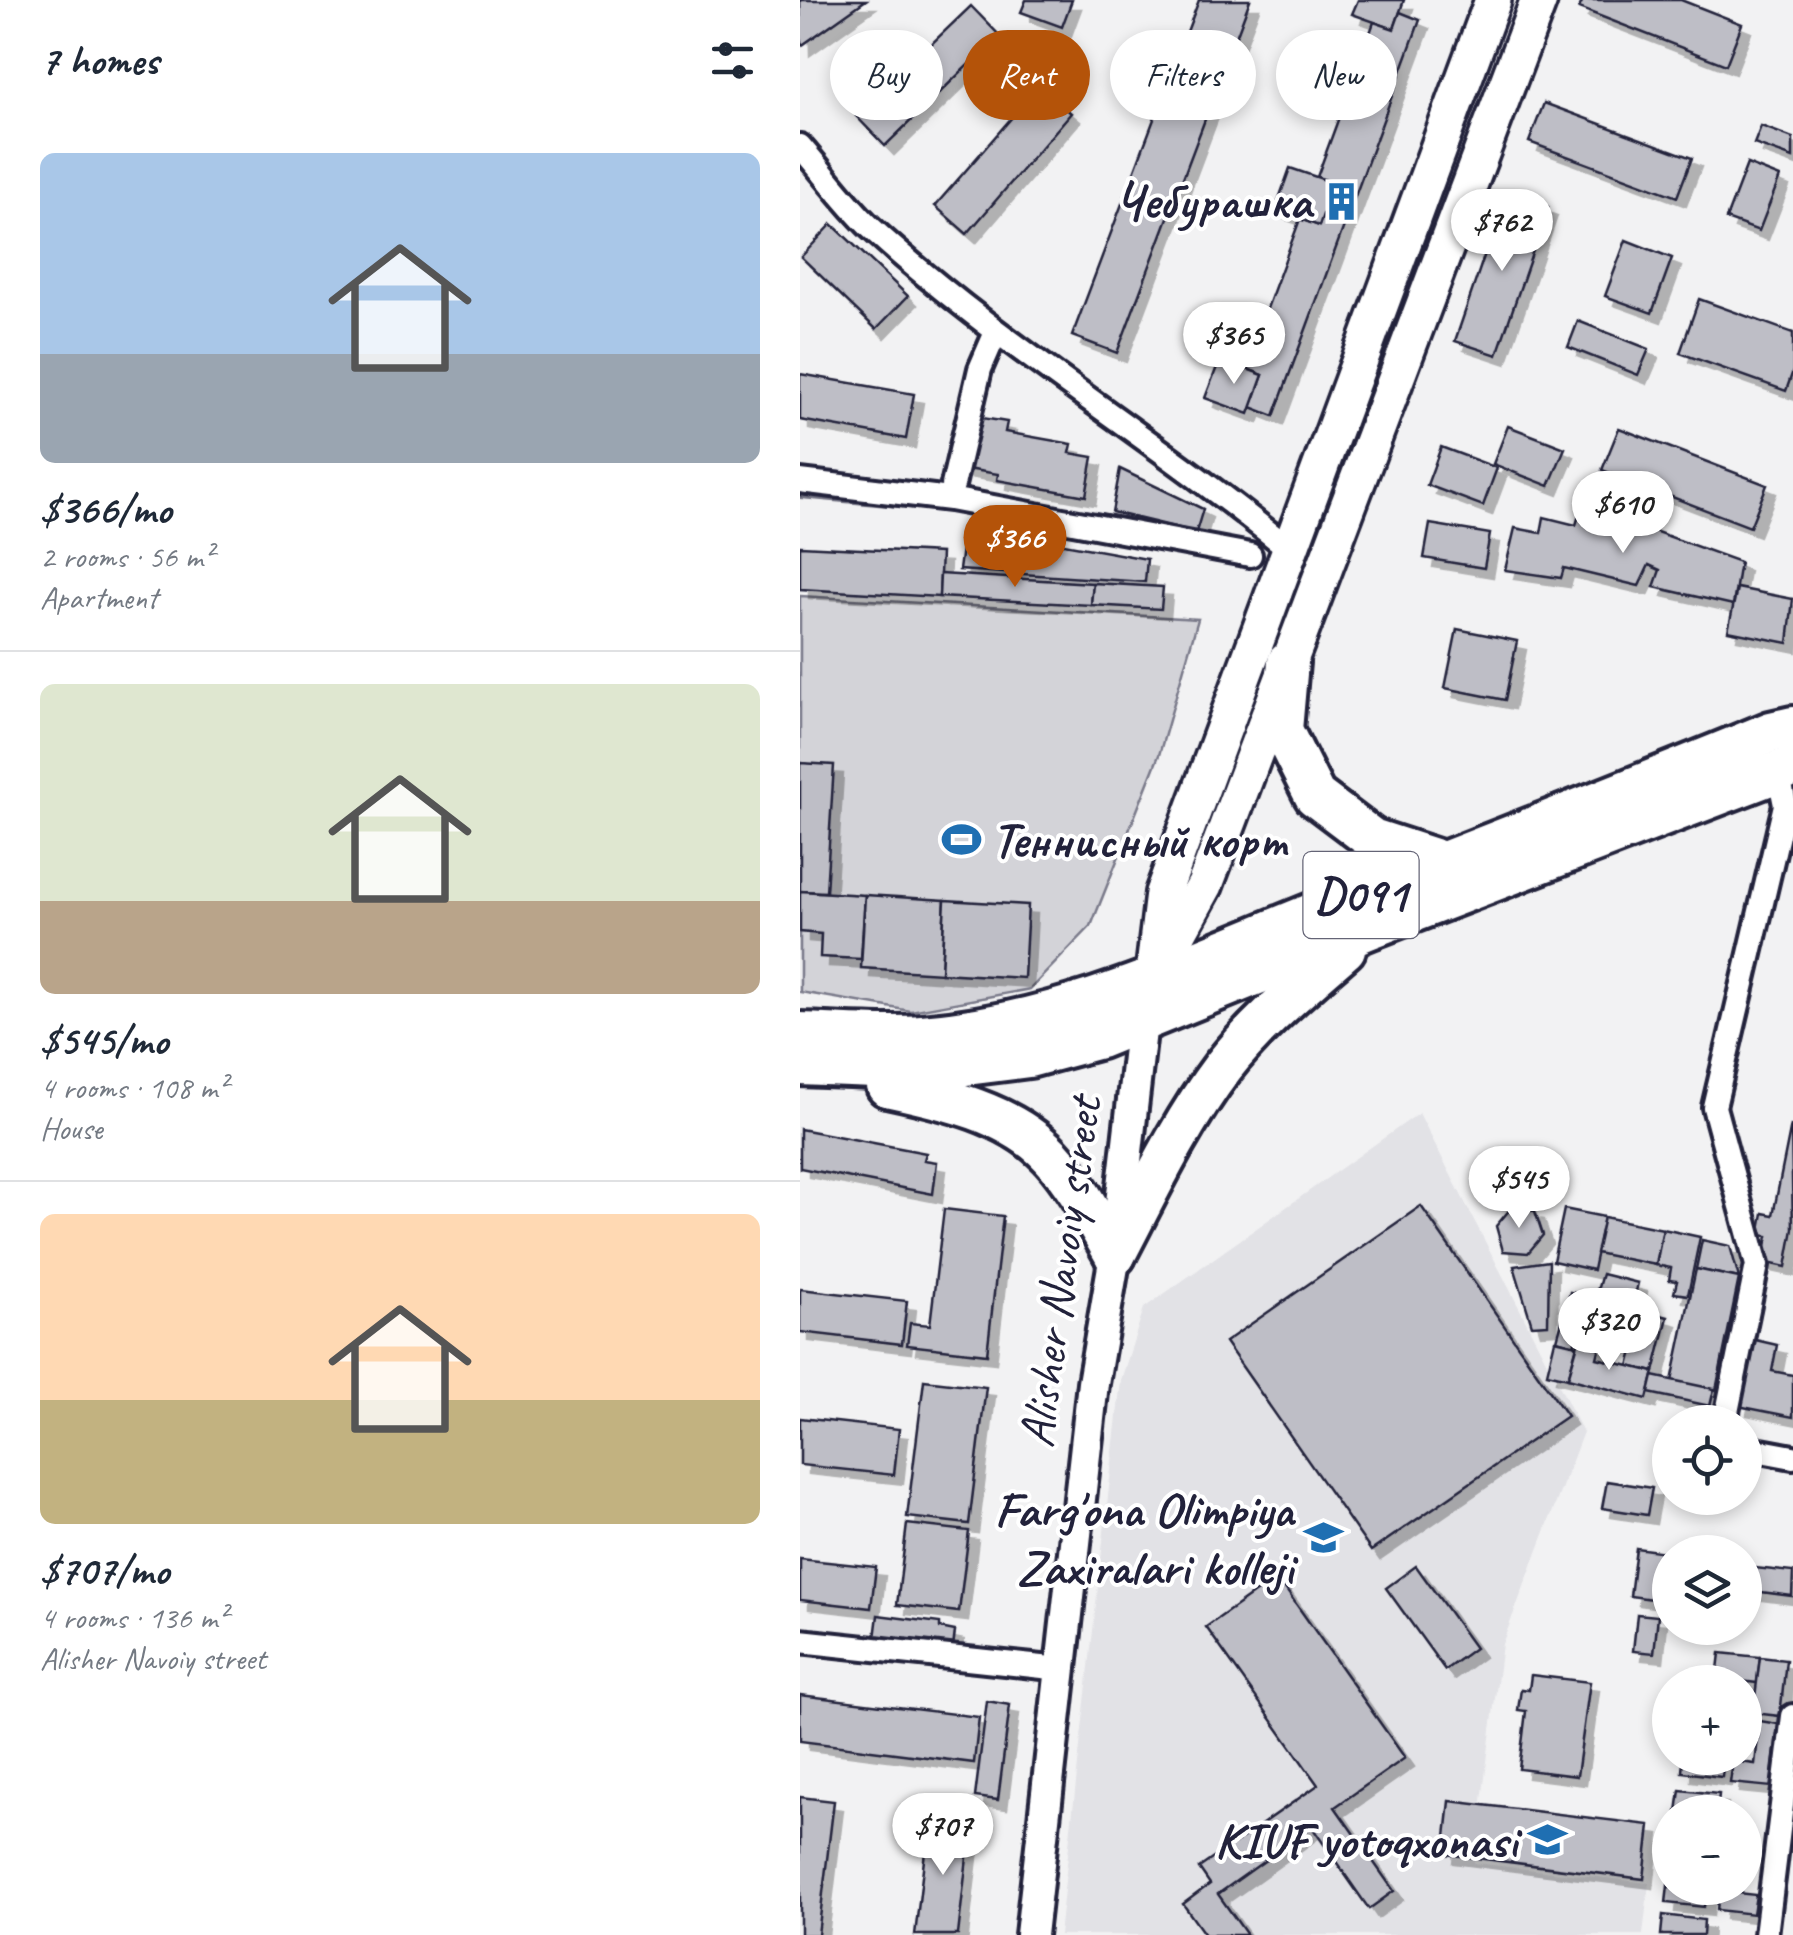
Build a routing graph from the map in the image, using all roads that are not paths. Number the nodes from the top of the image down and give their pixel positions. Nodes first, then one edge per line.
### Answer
1 (1493, 0) edge
2 (1538, 0) edge
3 (800, 146) edge
4 (996, 332) junction
5 (800, 478) edge
6 (1289, 549) junction
7 (1250, 555) dead end
8 (1288, 662) junction
9 (1793, 727) edge
10 (1785, 768) edge
11 (1444, 862) junction
12 (1368, 930) junction
13 (1152, 981) junction
14 (1142, 1022) junction
15 (800, 1033) edge
16 (800, 1067) edge
17 (1115, 1254) junction
18 (1729, 1405) edge
19 (1762, 1451) edge
20 (1793, 1457) edge
21 (800, 1640) edge
22 (1061, 1669) junction
23 (1793, 1716) edge
24 (1031, 1935) edge
25 (1766, 1935) edge

1 - 6 main road
2 - 8 main road
3 - 4 street
4 - 5 street
4 - 6 street
5 - 7 street
6 - 13 main road
8 - 11 highway
8 - 13 main road
9 - 11 highway, D091
10 - 12 highway, D091
10 - 18 street
11 - 13 highway, D091
12 - 14 highway, D091
12 - 17 highway
13 - 14 main road, Alisher Navoiy street
13 - 15 highway, D091
14 - 16 highway, D091
14 - 17 street, Alisher Navoiy street
16 - 17 highway
17 - 22 street, Alisher Navoiy street
19 - 20 street
21 - 22 street
22 - 24 street, Alisher Navoiy street
23 - 25 street

